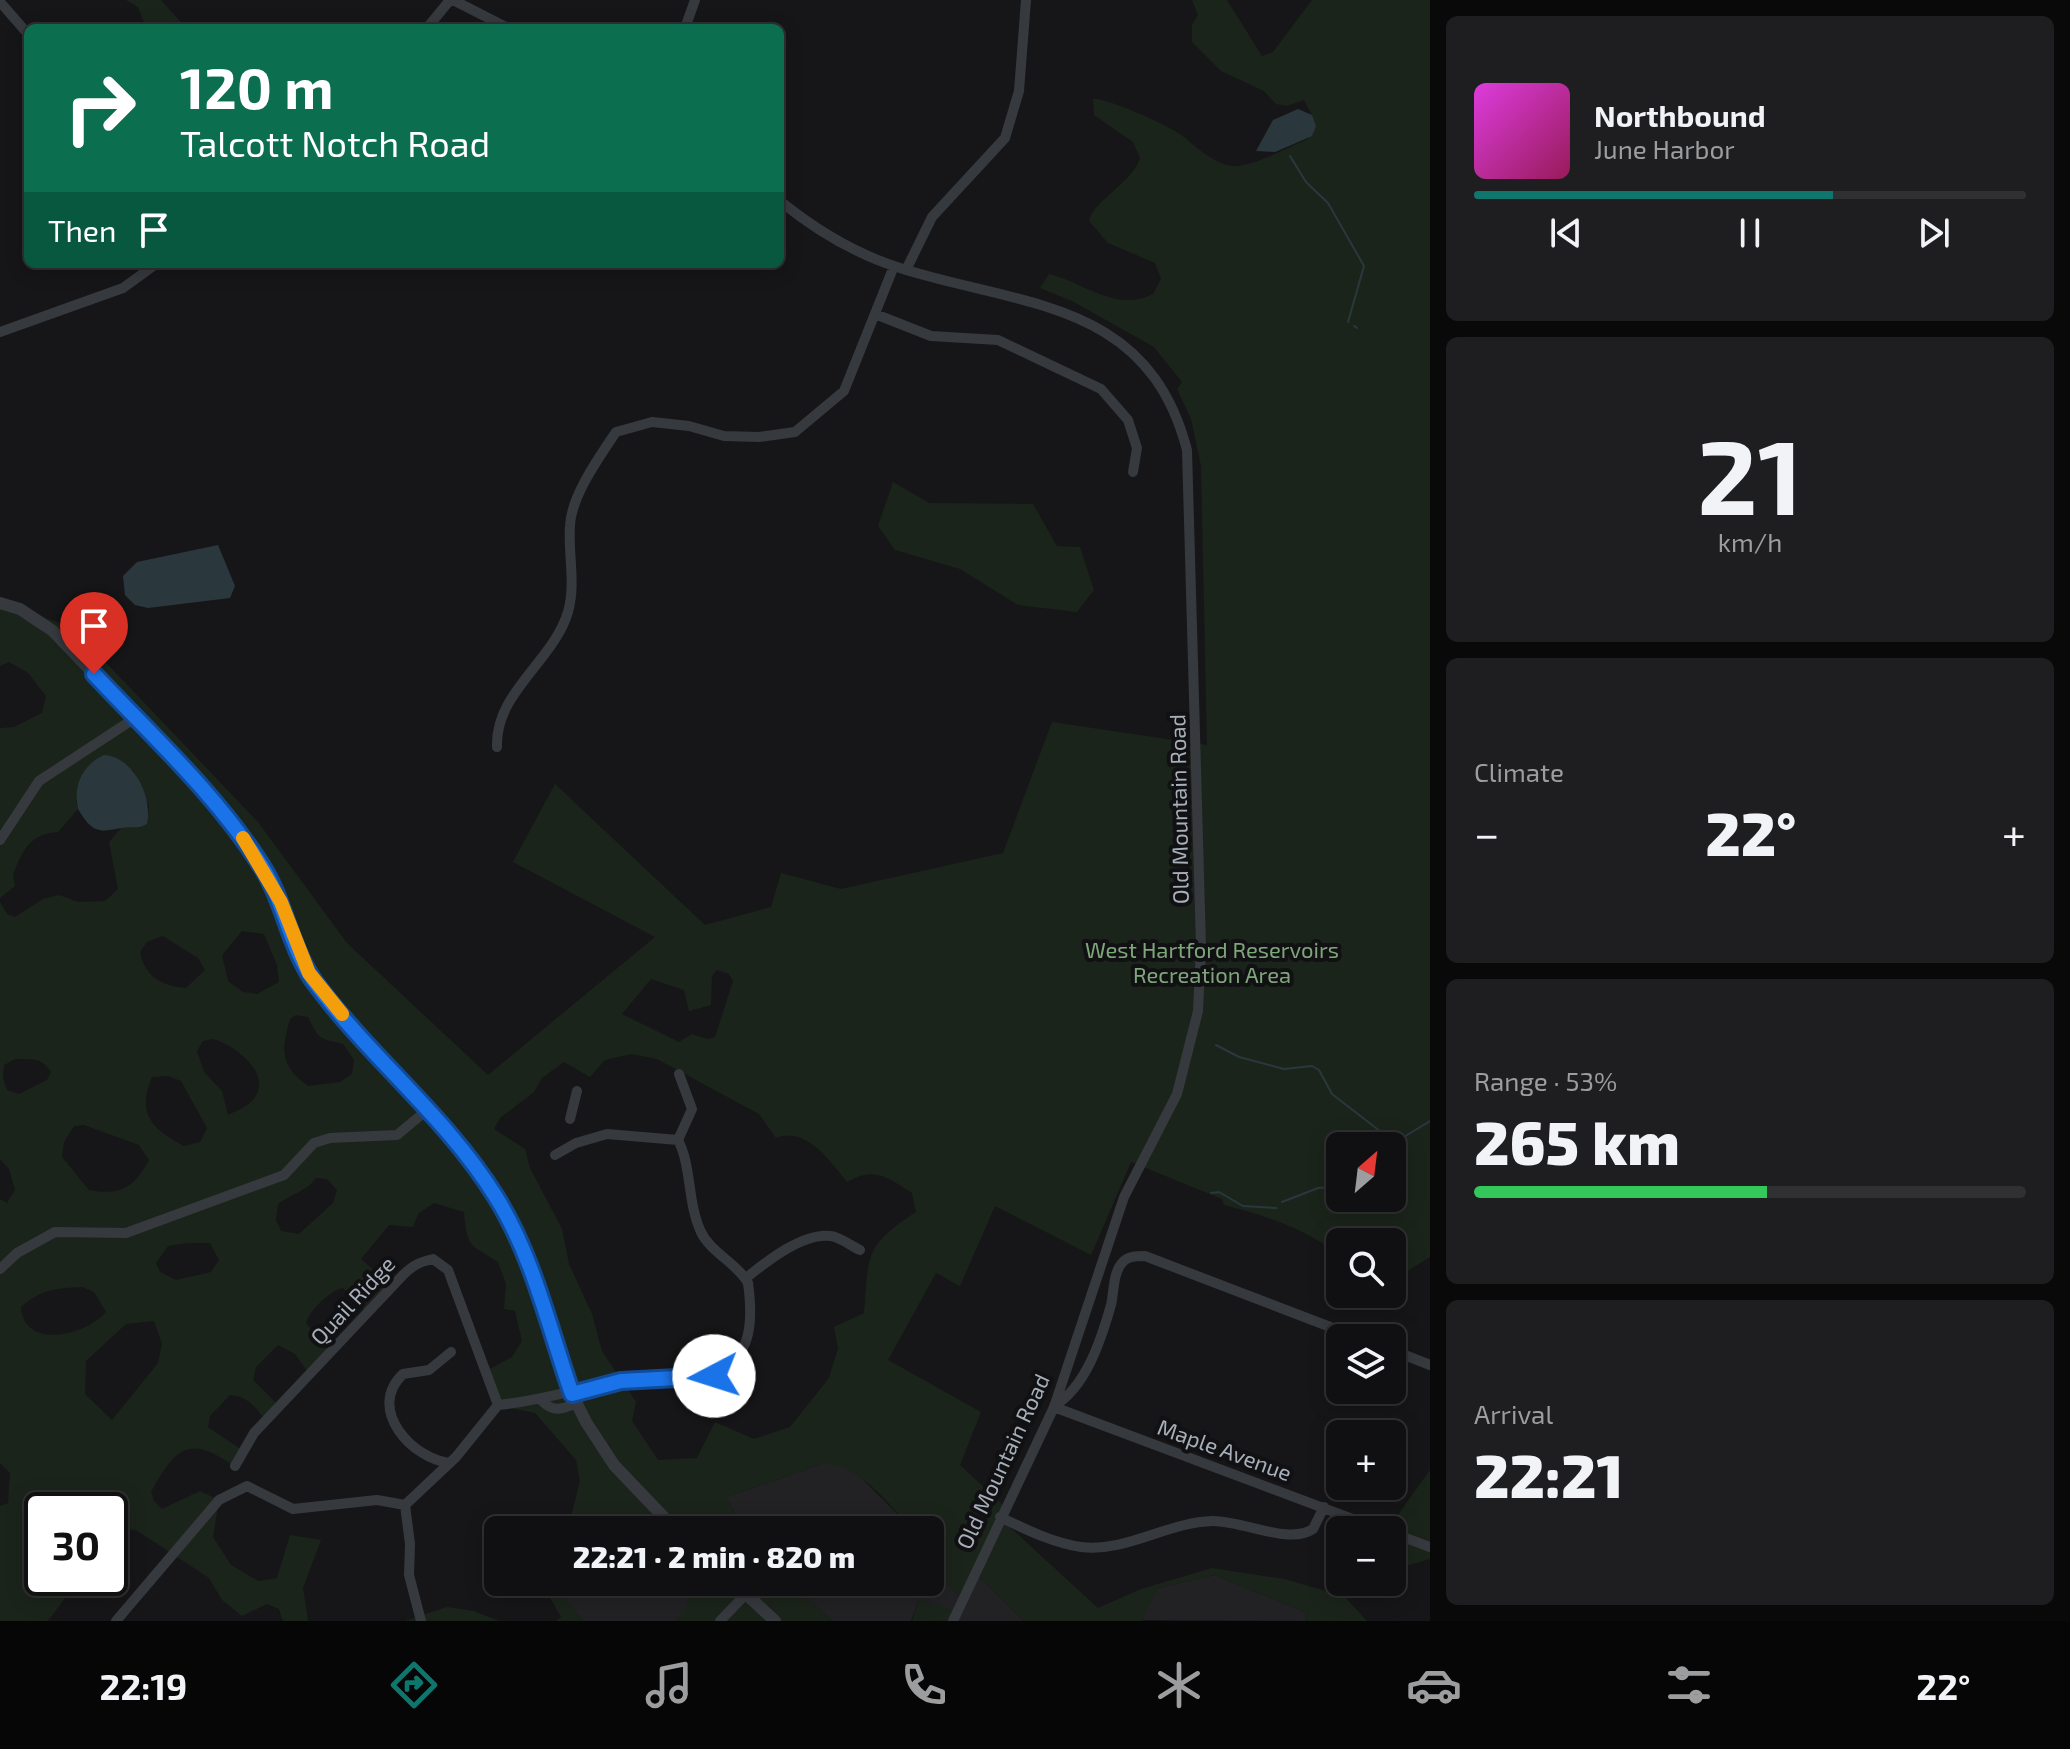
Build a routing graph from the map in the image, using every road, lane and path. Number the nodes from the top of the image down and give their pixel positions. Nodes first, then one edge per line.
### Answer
1 (451, 0) edge
2 (695, 0) edge
3 (1026, 0) edge
4 (0, 2) edge
5 (430, 24) edge
6 (500, 24) edge
7 (686, 24) edge
8 (24, 29) edge
9 (784, 204) edge
10 (894, 266) junction
11 (150, 268) edge
12 (906, 270) junction
13 (875, 314) junction
14 (0, 332) edge
15 (1133, 472) dead end
16 (0, 603) edge
17 (135, 718) junction
18 (497, 747) dead end
19 (0, 840) edge
20 (679, 1074) dead end
21 (577, 1091) dead end
22 (427, 1110) junction
23 (570, 1119) dead end
24 (678, 1140) junction
25 (555, 1155) dead end
26 (860, 1250) dead end
27 (0, 1269) edge
28 (746, 1278) junction
29 (1326, 1325) edge
30 (451, 1352) dead end
31 (1406, 1356) edge
32 (1430, 1365) edge
33 (574, 1398) junction
34 (498, 1405) junction
35 (1054, 1407) junction
36 (428, 1457) junction
37 (450, 1463) junction
38 (235, 1466) dead end
39 (437, 1477) junction
40 (405, 1505) junction
41 (1324, 1507) junction
42 (663, 1516) edge
43 (1347, 1516) edge
44 (1000, 1517) junction
45 (1406, 1538) edge
46 (1430, 1547) edge
47 (744, 1596) edge
48 (748, 1596) edge
49 (116, 1621) edge
50 (421, 1621) edge
51 (720, 1621) edge
52 (775, 1621) edge
53 (953, 1621) edge

1 - 5 street
1 - 6 street
2 - 7 street
3 - 12 street
4 - 8 street
9 - 10 street, Old Mountain Road
10 - 12 street, Old Mountain Road
10 - 13 street
11 - 14 street
12 - 35 street, Old Mountain Road
13 - 15 street
13 - 18 street
16 - 17 street
17 - 19 street
17 - 22 street
20 - 24 street
21 - 23 street
22 - 27 street
22 - 33 street
24 - 25 street
24 - 28 street
26 - 28 street
28 - 33 street
29 - 35 street
30 - 36 street
31 - 32 street
33 - 34 street
33 - 42 street
34 - 37 street
34 - 38 street, Quail Ridge
35 - 41 street, Maple Avenue
35 - 44 street, Old Mountain Road
36 - 37 street
36 - 39 street
37 - 39 street
39 - 40 street
40 - 49 street
40 - 50 street
41 - 43 street, Maple Avenue
41 - 44 street
44 - 53 street, Old Mountain Road
45 - 46 street
47 - 51 street
48 - 52 street

